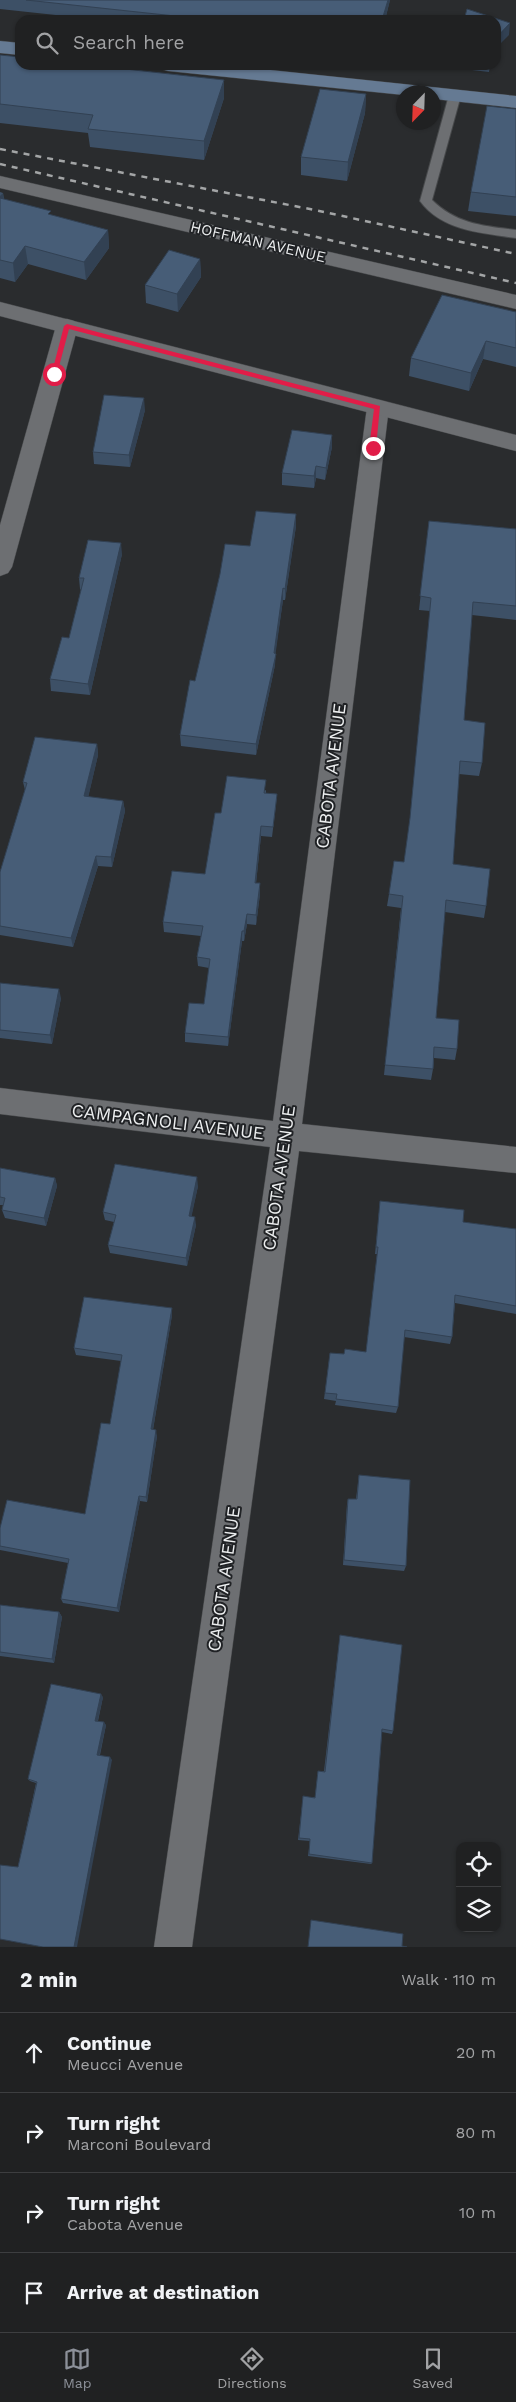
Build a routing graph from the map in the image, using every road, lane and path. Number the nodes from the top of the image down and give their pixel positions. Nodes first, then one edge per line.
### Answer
1 (0, 47) edge
2 (15, 48) edge
3 (216, 70) edge
4 (396, 89) edge
5 (441, 94) edge
6 (454, 95) junction
7 (516, 102) edge
8 (0, 182) edge
9 (516, 234) edge
10 (516, 302) edge
11 (0, 308) edge
12 (67, 326) junction
13 (378, 407) junction
14 (516, 443) edge
15 (0, 567) edge
16 (0, 1101) edge
17 (286, 1136) junction
18 (516, 1160) edge
19 (173, 1947) edge

1 - 2 main road
3 - 4 main road
5 - 6 main road
6 - 7 main road
6 - 9 lane
8 - 10 street, HOFFMAN AVENUE
11 - 12 street
12 - 13 street
12 - 15 street
13 - 14 street
13 - 17 street, CABOTA AVENUE
16 - 17 street, CAMPAGNOLI AVENUE
17 - 18 street, CAMPAGNOLI AVENUE
17 - 19 street, CABOTA AVENUE

